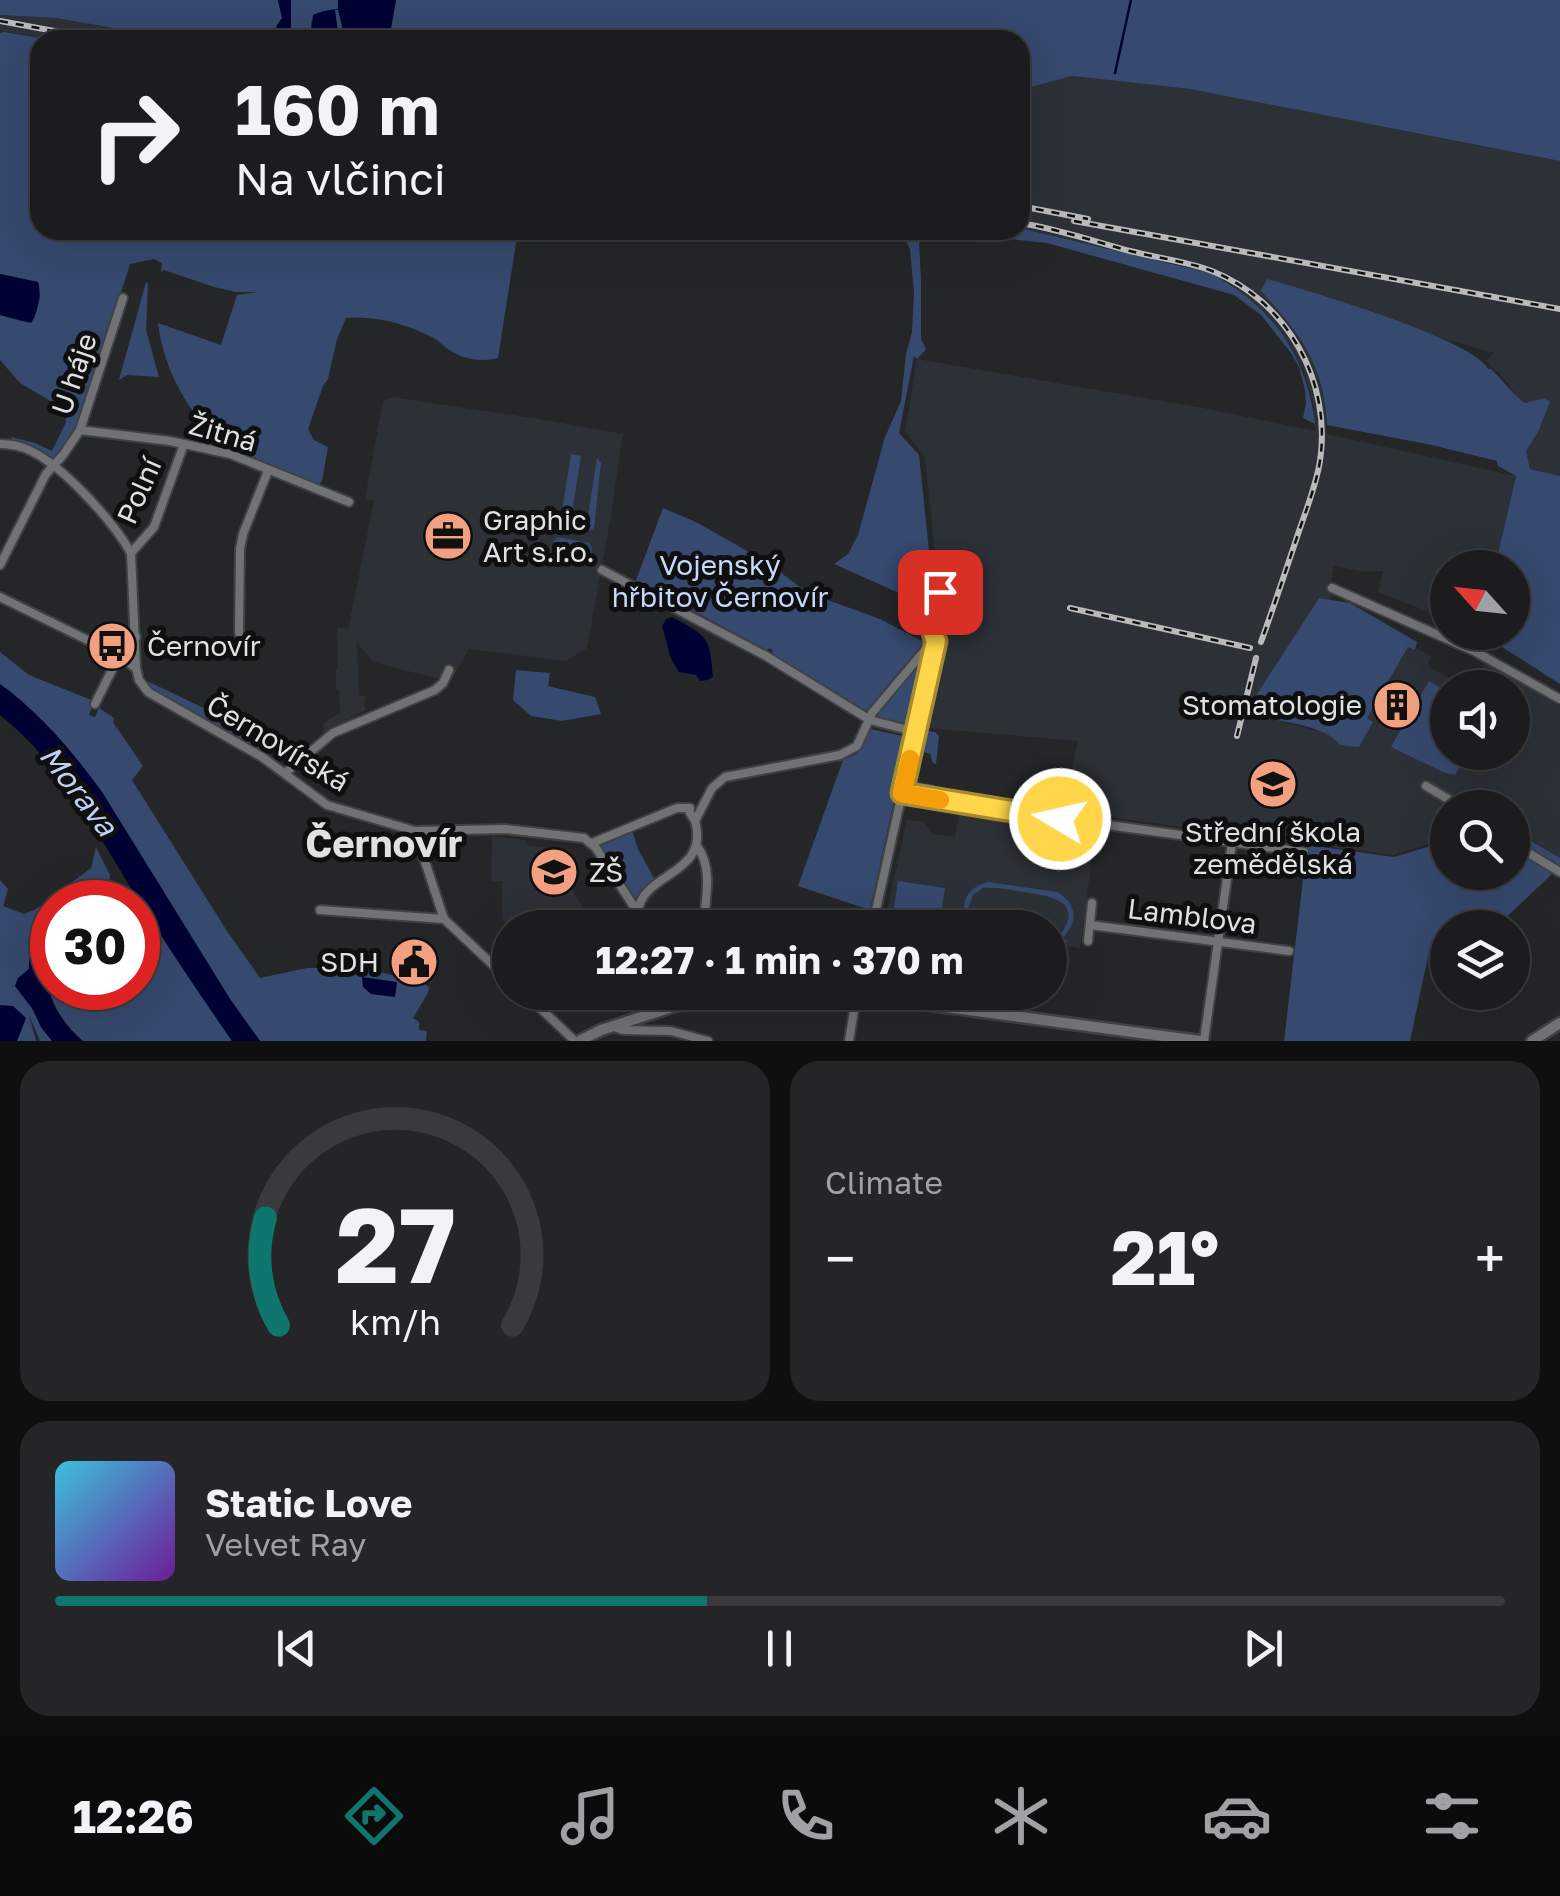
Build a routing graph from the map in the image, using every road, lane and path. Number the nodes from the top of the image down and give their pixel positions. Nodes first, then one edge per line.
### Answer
1 (123, 298) dead end
2 (80, 430) junction
3 (0, 444) edge
4 (184, 444) junction
5 (53, 465) junction
6 (268, 470) junction
7 (349, 502) dead end
8 (132, 553) junction
9 (0, 565) edge
10 (602, 570) dead end
11 (1332, 588) dead end
12 (970, 595) dead end
13 (956, 596) junction
14 (0, 598) edge
15 (239, 633) dead end
16 (136, 637) junction
17 (936, 641) junction
18 (117, 655) junction
19 (136, 668) junction
20 (449, 670) dead end
21 (1560, 699) edge
22 (94, 704) dead end
23 (870, 720) junction
24 (916, 732) junction
25 (285, 773) junction
26 (1426, 786) dead end
27 (1433, 790) edge
28 (902, 793) junction
29 (687, 808) junction
30 (700, 811) junction
31 (695, 821) junction
32 (415, 831) junction
33 (592, 843) junction
34 (1232, 843) junction
35 (697, 846) junction
36 (1304, 852) dead end
37 (1530, 854) edge
38 (1560, 872) edge
39 (1092, 904) dead end
40 (320, 910) dead end
41 (636, 910) edge
42 (639, 910) edge
43 (704, 910) edge
44 (876, 910) edge
45 (444, 920) junction
46 (1090, 925) junction
47 (1088, 941) dead end
48 (1218, 942) junction
49 (1289, 952) dead end
50 (492, 964) edge
51 (543, 1010) edge
52 (650, 1010) edge
53 (664, 1010) edge
54 (854, 1010) edge
55 (974, 1010) edge
56 (651, 1014) junction
57 (1560, 1023) edge
58 (618, 1028) junction
59 (577, 1041) edge
60 (712, 1041) edge
61 (848, 1041) edge
62 (1202, 1041) edge
63 (1532, 1041) edge

1 - 2 street, U háje
2 - 4 street, Žitná
2 - 5 street, U háje
3 - 5 street
4 - 6 street, Žitná
4 - 8 street, Polní
5 - 8 street
5 - 9 street, U háje
6 - 7 street, Žitná
6 - 15 street
8 - 16 street
10 - 23 street
11 - 21 street
12 - 13 street
13 - 17 street
13 - 17 street
14 - 18 street, Černovírská
16 - 18 street
16 - 19 street
17 - 23 street
17 - 24 street
18 - 19 street, Černovírská
18 - 22 street
19 - 25 street, Černovírská
20 - 25 street
23 - 24 street
23 - 30 street
24 - 28 street
25 - 32 street, Černovírská
26 - 27 street
28 - 34 street
28 - 44 street
29 - 30 street
29 - 31 street
29 - 33 street
30 - 31 street
31 - 35 street
32 - 33 street, Černovírská
32 - 45 street
33 - 41 street
34 - 36 street
34 - 48 street
35 - 42 street
35 - 43 street
37 - 38 street
39 - 46 street, Lamblova
40 - 45 street
45 - 50 street
46 - 47 street, Lamblova
46 - 48 street, Lamblova
48 - 49 street, Lamblova
48 - 62 street
51 - 59 street
52 - 56 street
53 - 56 street
54 - 61 street
55 - 62 street
56 - 58 street
57 - 63 street
58 - 59 street
58 - 60 street

